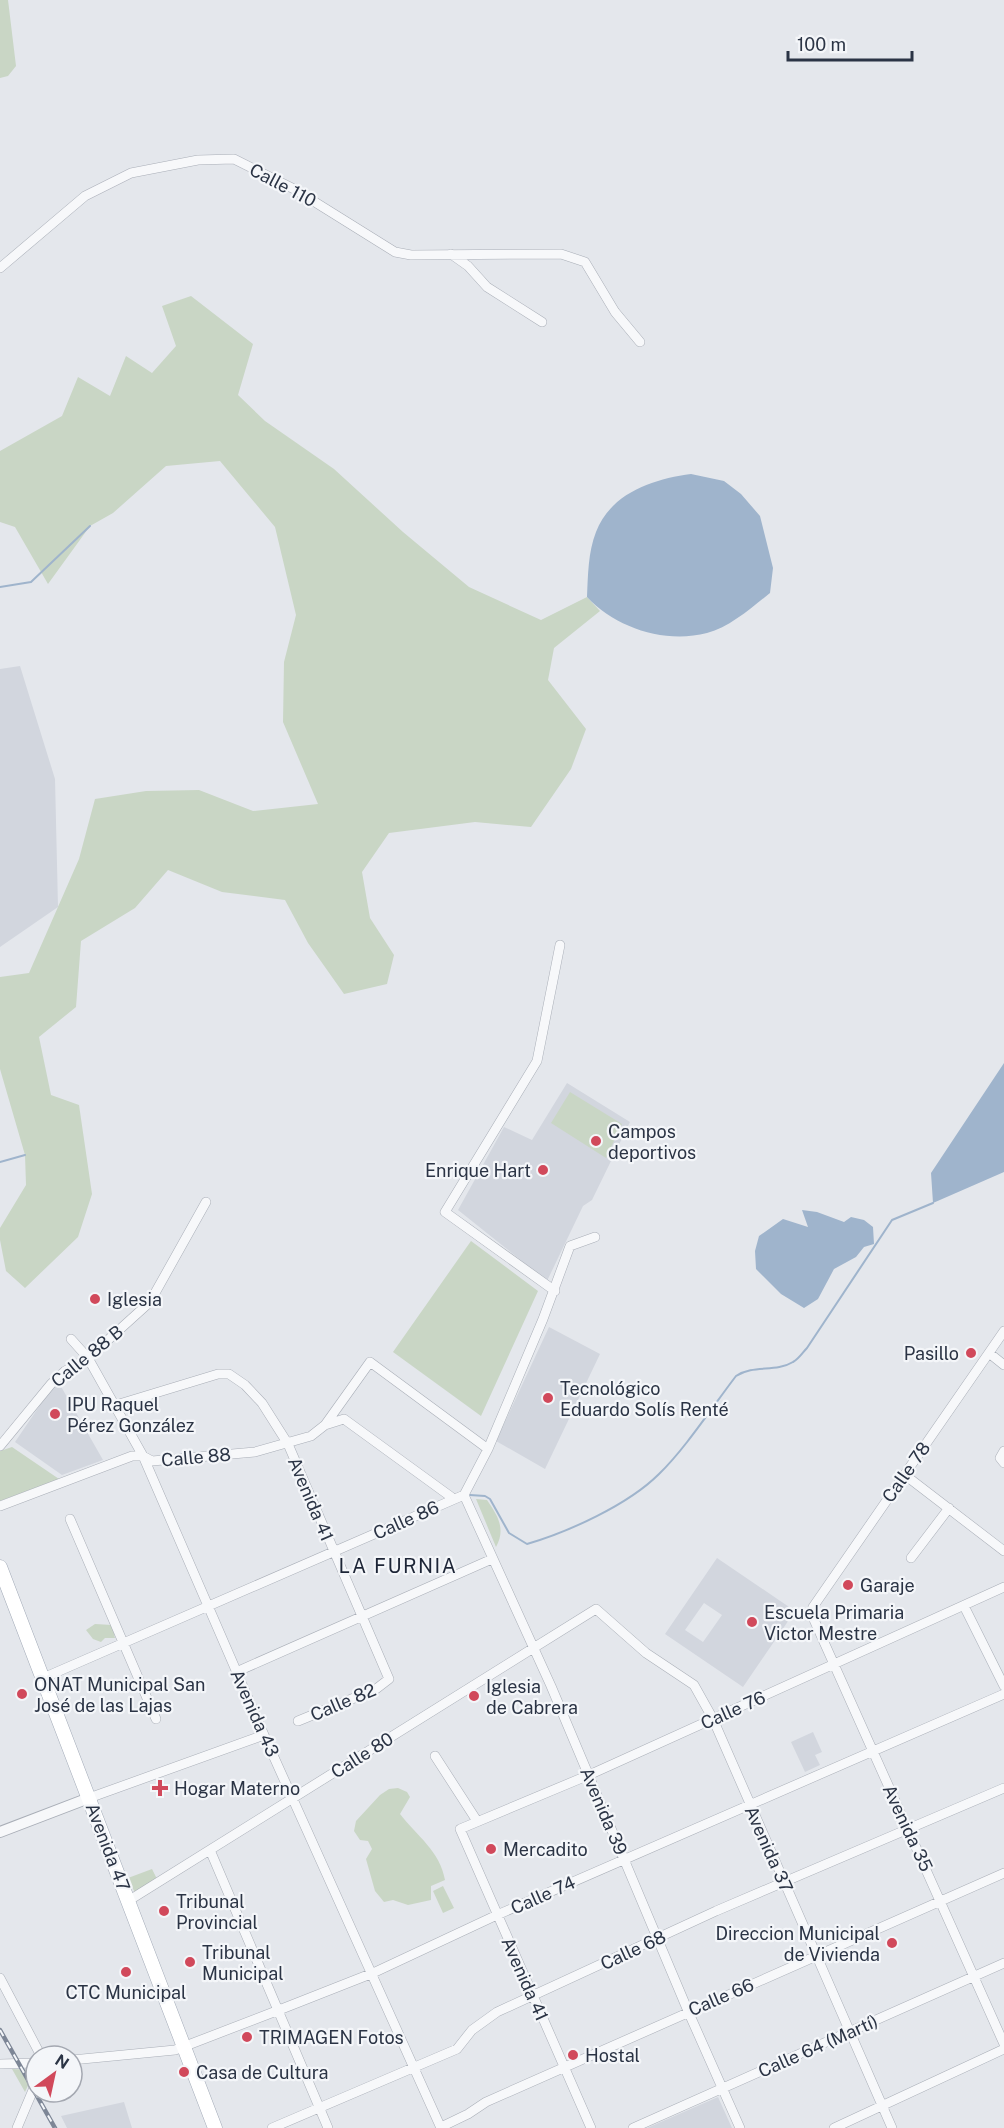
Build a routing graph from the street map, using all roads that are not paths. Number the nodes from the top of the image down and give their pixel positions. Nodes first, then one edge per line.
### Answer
1 (451, 254) junction
2 (0, 268) edge
3 (542, 322) dead end
4 (640, 342) dead end
5 (560, 945) dead end
6 (206, 1202) dead end
7 (595, 1237) dead end
8 (555, 1291) junction
9 (1004, 1331) edge
10 (71, 1339) dead end
11 (989, 1353) junction
12 (88, 1358) junction
13 (1004, 1365) edge
14 (116, 1405) junction
15 (325, 1425) junction
16 (288, 1444) junction
17 (0, 1446) edge
18 (488, 1449) junction
19 (1004, 1451) edge
20 (142, 1456) junction
21 (1004, 1463) edge
22 (904, 1475) junction
23 (464, 1495) junction
24 (454, 1499) junction
25 (0, 1506) edge
26 (949, 1508) junction
27 (70, 1519) dead end
28 (1004, 1551) edge
29 (333, 1552) junction
30 (910, 1558) dead end
31 (492, 1559) junction
32 (0, 1566) edge
33 (1004, 1587) edge
34 (964, 1606) junction
35 (208, 1607) junction
36 (596, 1609) joint
37 (811, 1613) joint
38 (363, 1616) junction
39 (125, 1644) junction
40 (534, 1648) junction
41 (833, 1664) junction
42 (236, 1672) junction
43 (43, 1678) junction
44 (387, 1683) joint
45 (1004, 1686) edge
46 (1004, 1694) edge
47 (156, 1719) dead end
48 (713, 1719) junction
49 (298, 1721) dead end
50 (264, 1735) junction
51 (873, 1750) junction
52 (435, 1756) dead end
53 (589, 1774) junction
54 (1004, 1788) edge
55 (89, 1798) junction
56 (293, 1798) junction
57 (750, 1805) junction
58 (477, 1821) junction
59 (460, 1829) joint
60 (909, 1829) junction
61 (0, 1832) edge
62 (210, 1850) junction
63 (624, 1860) junction
64 (1004, 1873) edge
65 (783, 1882) junction
66 (128, 1901) junction
67 (942, 1902) junction
68 (497, 1915) junction
69 (659, 1939) junction
70 (816, 1956) junction
71 (1004, 1964) edge
72 (373, 1973) junction
73 (975, 1977) junction
74 (0, 1978) edge
75 (534, 1995) junction
76 (279, 2010) junction
77 (688, 2011) junction
78 (849, 2032) junction
79 (36, 2044) edge
80 (1004, 2044) edge
81 (184, 2046) junction
82 (1004, 2049) edge
83 (84, 2059) edge
84 (24, 2063) edge
85 (0, 2064) edge
86 (414, 2067) junction
87 (563, 2068) junction
88 (722, 2089) junction
89 (27, 2104) edge
90 (882, 2105) junction
91 (320, 2108) junction
92 (441, 2127) edge
93 (17, 2128) edge
94 (216, 2128) edge
95 (272, 2128) edge
96 (328, 2128) edge
97 (591, 2128) edge
98 (633, 2128) edge
99 (740, 2128) edge
100 (834, 2128) edge
101 (892, 2128) edge

1 - 2 street, Calle 110
1 - 3 street
1 - 4 street, Calle 110
5 - 8 street
6 - 12 street, Calle 88 B
7 - 8 street
8 - 18 street
9 - 11 street, Calle 78
10 - 12 street, Avenida 43
11 - 13 street
11 - 22 street, Calle 78
12 - 14 street, Avenida 43
12 - 17 street, Calle 88 B
14 - 16 street, Avenida 41
14 - 20 street, Avenida 43
15 - 16 street, Calle 88
15 - 18 street, Calle 88
15 - 24 street, Calle 88
16 - 20 street, Calle 88
16 - 29 street, Avenida 41
18 - 23 street
19 - 21 street
20 - 25 street, Calle 88
20 - 35 street, Avenida 43
22 - 26 street
22 - 37 street, Calle 78
23 - 24 street, Calle 86
23 - 31 street, Avenida 39
24 - 29 street, Calle 86
26 - 28 street
26 - 30 street
27 - 39 street
29 - 35 street, Calle 86
29 - 38 street, Avenida 41
31 - 38 street
31 - 40 street, Avenida 39
32 - 43 main road, Avenida 47
33 - 34 street, Calle 76
34 - 41 street, Calle 76
34 - 45 street
35 - 39 street, Calle 86
35 - 42 street, Avenida 43
36 - 40 street, Calle 80
36 - 48 street, Avenida 37
37 - 41 street, Avenida 35
38 - 42 street
38 - 44 street, Avenida 41
39 - 43 street, Calle 86
39 - 47 street
40 - 53 street, Avenida 39
40 - 56 street, Calle 80
41 - 48 street, Calle 76
41 - 51 street, Avenida 35
42 - 50 street, Avenida 43
43 - 55 main road, Avenida 47
44 - 49 street, Calle 82
46 - 51 street, Calle 74
48 - 53 street, Calle 76
48 - 57 street, Avenida 37
50 - 55 street
50 - 56 street, Avenida 43
51 - 57 street, Calle 74
51 - 60 street, Avenida 35
52 - 58 street
53 - 58 street, Calle 76
53 - 63 street, Avenida 39
54 - 60 street, Calle 68
55 - 61 street
55 - 66 main road, Avenida 47
56 - 62 street, Calle 80
56 - 72 street, Avenida 43
57 - 63 street, Calle 74
57 - 65 street, Avenida 37
58 - 59 street, Calle 76
59 - 68 street, Avenida 41
60 - 65 street, Calle 68
60 - 67 street, Avenida 35
62 - 66 street, Calle 80
62 - 76 street
63 - 68 street, Calle 74
63 - 69 street, Avenida 39
64 - 67 street, Calle 66
65 - 69 street, Calle 68
65 - 70 street, Avenida 37
66 - 81 main road, Avenida 47
67 - 70 street, Calle 66
67 - 73 street, Avenida 35
68 - 72 street, Calle 74
68 - 75 street, Avenida 41
69 - 75 street, Calle 68
69 - 77 street, Avenida 39
70 - 77 street, Calle 66
70 - 78 street, Avenida 37
71 - 73 street, Calle 64 (Martí)
72 - 76 street, Calle 74
72 - 86 street, Avenida 43
73 - 78 street, Calle 64 (Martí)
73 - 80 street, Avenida 35
74 - 79 street
75 - 86 street, Calle 68
75 - 87 street, Avenida 41
76 - 81 street, Calle 74
76 - 91 street
77 - 87 street, Calle 66
77 - 88 street, Avenida 39
78 - 88 street, Calle 64 (Martí)
78 - 90 street, Avenida 37
81 - 83 street, Calle 74
81 - 94 main road, Avenida 47
82 - 90 street
84 - 85 street
86 - 91 street, Calle 68
86 - 92 street, Avenida 43
87 - 92 street, Calle 66
87 - 97 street, Avenida 41
88 - 98 street, Calle 64 (Martí)
88 - 99 street, Avenida 39
89 - 93 street
90 - 100 street
90 - 101 street, Avenida 37
91 - 95 street, Calle 68
91 - 96 street

